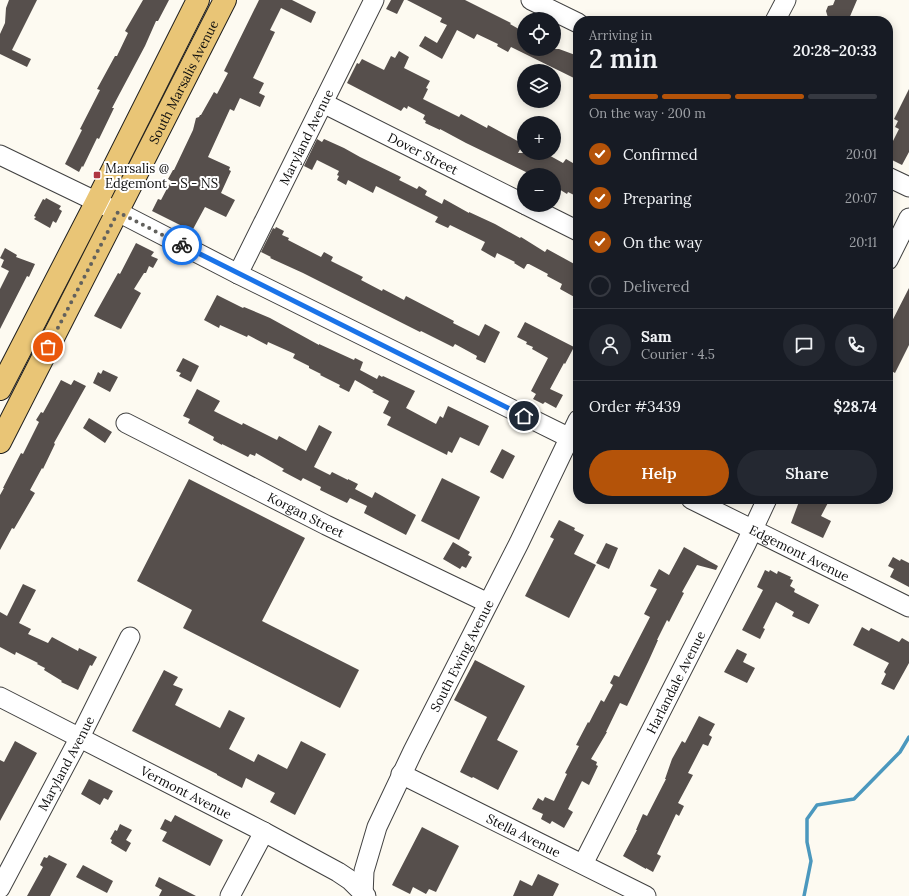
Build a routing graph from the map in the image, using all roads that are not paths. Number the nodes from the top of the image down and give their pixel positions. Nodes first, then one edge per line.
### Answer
1 (198, 0) edge
2 (225, 0) edge
3 (374, 0) edge
4 (531, 0) edge
5 (786, 0) edge
6 (778, 16) edge
7 (573, 21) edge
8 (322, 103) junction
9 (0, 155) edge
10 (893, 180) edge
11 (909, 188) edge
12 (517, 201) edge
13 (96, 203) junction
14 (118, 212) junction
15 (539, 212) edge
16 (909, 218) edge
17 (573, 229) edge
18 (893, 250) edge
19 (238, 274) junction
20 (0, 389) edge
21 (126, 422) dead end
22 (573, 440) edge
23 (0, 442) edge
24 (573, 442) edge
25 (701, 504) edge
26 (764, 504) edge
27 (752, 529) junction
28 (488, 603) junction
29 (909, 606) edge
30 (130, 637) dead end
31 (0, 697) edge
32 (80, 737) junction
33 (401, 774) junction
34 (264, 832) junction
35 (583, 864) junction
36 (0, 888) edge
37 (364, 895) edge
38 (230, 896) edge
39 (646, 896) edge

1 - 13 main road, South Marsalis Avenue
2 - 14 main road, South Marsalis Avenue
3 - 8 street, Maryland Avenue
4 - 7 street
5 - 6 street
8 - 12 street, Dover Street
8 - 19 street, Maryland Avenue
9 - 13 street
10 - 11 street
13 - 14 street
13 - 20 main road, South Marsalis Avenue
14 - 19 street
14 - 23 main road, South Marsalis Avenue
15 - 17 street, Dover Street
16 - 18 street
19 - 22 street
21 - 28 street, Korgan Street
24 - 28 street, South Ewing Avenue
25 - 27 street, Edgemont Avenue
26 - 27 street, Harlandale Avenue
27 - 29 street, Edgemont Avenue
27 - 35 street, Harlandale Avenue
28 - 33 street, South Ewing Avenue
30 - 32 street, Maryland Avenue
31 - 32 street, Vermont Avenue
32 - 34 street, Vermont Avenue
32 - 36 street, Maryland Avenue
33 - 35 street, Stella Avenue
33 - 37 street, South Ewing Avenue
34 - 37 street, Vermont Avenue
34 - 38 street
35 - 39 street, Stella Avenue

